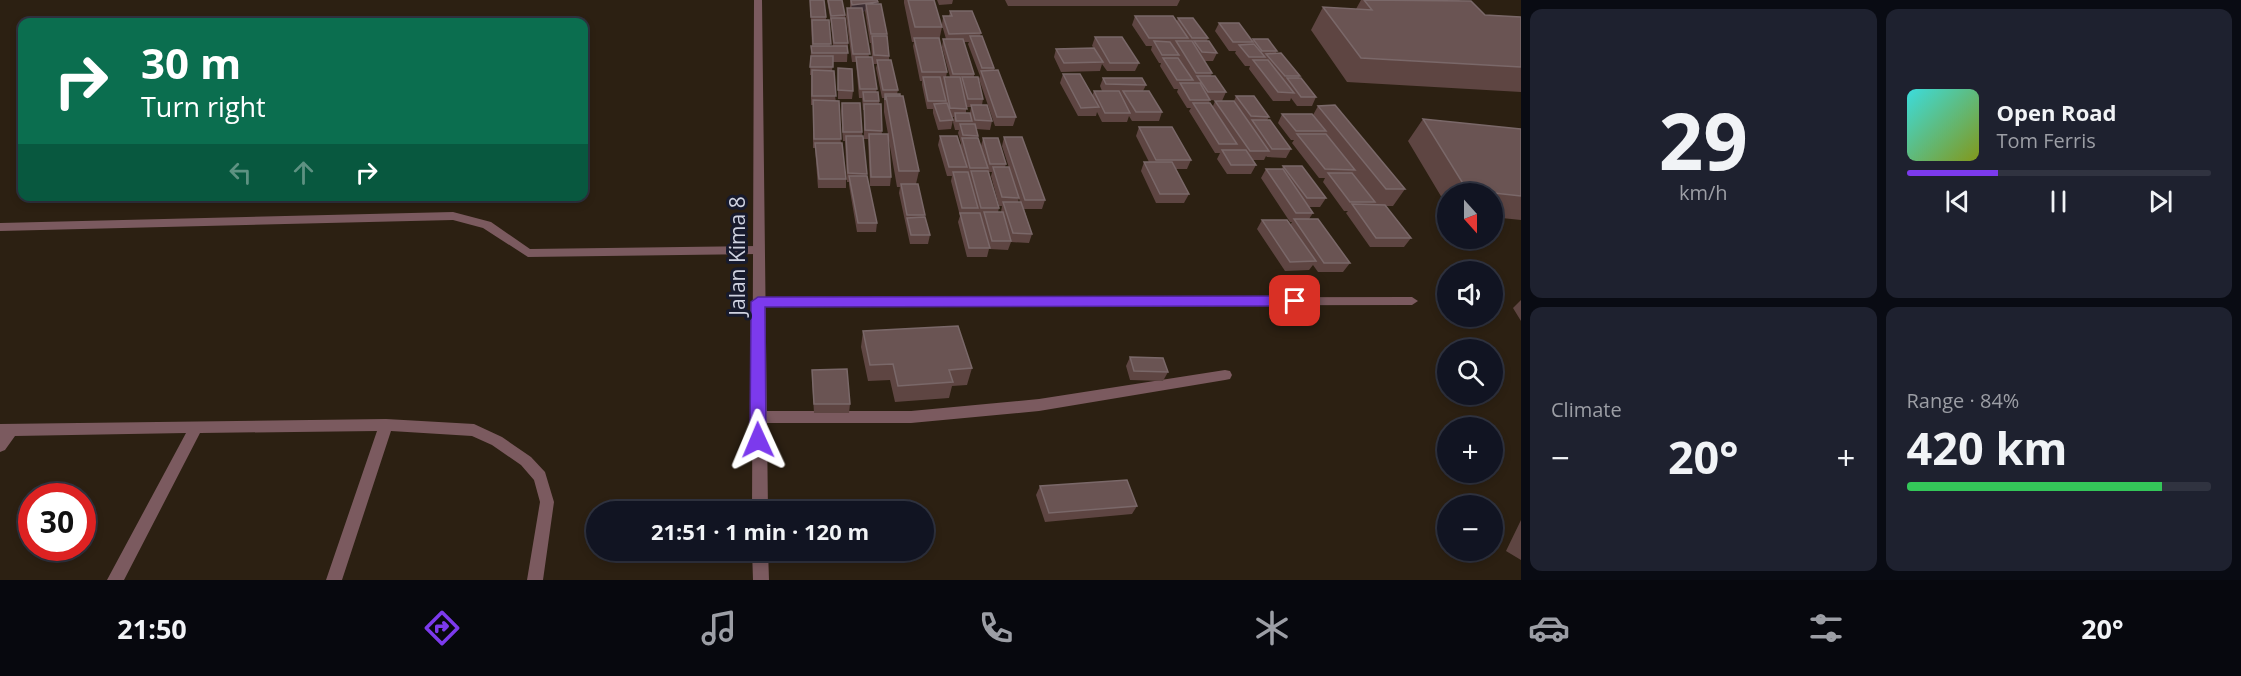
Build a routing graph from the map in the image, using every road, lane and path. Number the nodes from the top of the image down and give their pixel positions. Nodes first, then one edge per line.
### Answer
1 (758, 0) edge
2 (0, 227) edge
3 (758, 250) junction
4 (1412, 301) dead end
5 (758, 302) junction
6 (1225, 375) dead end
7 (758, 417) junction
8 (386, 425) junction
9 (197, 426) junction
10 (6, 429) edge
11 (0, 446) edge
12 (760, 501) edge
13 (760, 561) edge
14 (115, 580) edge
15 (334, 580) edge
16 (535, 580) edge
17 (761, 580) edge

1 - 3 street, Jalan Kima 8
2 - 3 street
3 - 5 street, Jalan Kima 8
4 - 5 street
5 - 7 street, Jalan Kima 8
6 - 7 street
7 - 12 street, Jalan Kima 8
8 - 9 street
8 - 15 street
8 - 16 street
9 - 10 street
9 - 14 street
10 - 11 street
13 - 17 street

